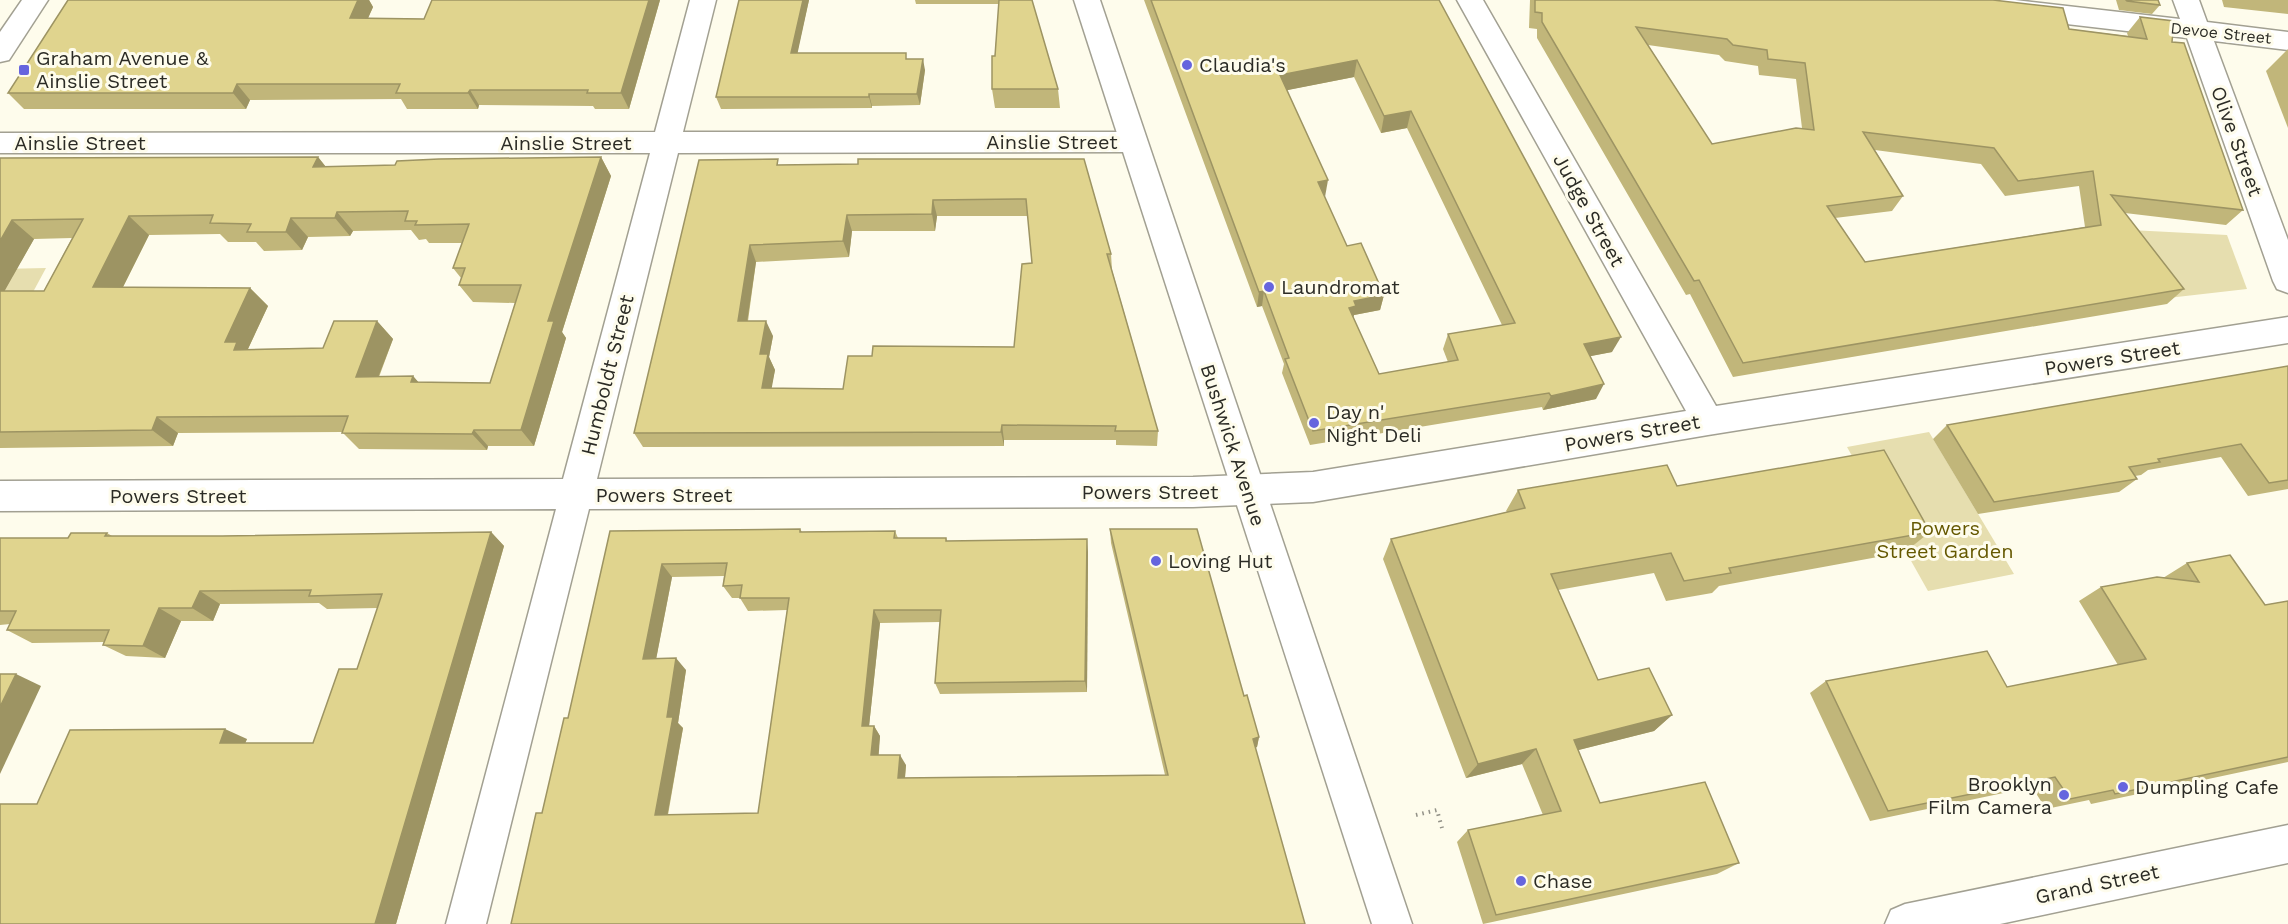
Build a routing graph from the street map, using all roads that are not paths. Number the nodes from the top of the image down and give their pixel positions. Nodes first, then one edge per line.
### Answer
1 (35, 0) edge
2 (704, 0) edge
3 (1087, 0) edge
4 (1470, 0) edge
5 (1939, 0) edge
6 (2186, 0) edge
7 (2196, 30) junction
8 (2288, 40) edge
9 (0, 53) edge
10 (1133, 142) junction
11 (0, 143) edge
12 (667, 143) junction
13 (2288, 281) edge
14 (2288, 330) edge
15 (1708, 421) junction
16 (1249, 491) junction
17 (576, 495) junction
18 (0, 496) edge
19 (2288, 844) edge
20 (465, 924) edge
21 (1392, 924) edge
22 (1905, 924) edge

1 - 9 street
2 - 12 street, Humboldt Street
3 - 10 street, Bushwick Avenue
4 - 15 street, Judge Street
5 - 7 street, Devoe Street
6 - 7 street, Olive Street
7 - 8 street, Devoe Street
7 - 13 street, Olive Street
10 - 12 street, Ainslie Street
10 - 16 street, Bushwick Avenue
11 - 12 street, Ainslie Street
12 - 17 street, Humboldt Street
14 - 15 street, Powers Street
15 - 16 street, Powers Street
16 - 17 street, Powers Street
16 - 21 street, Bushwick Avenue
17 - 18 street, Powers Street
17 - 20 street, Humboldt Street
19 - 22 street, Grand Street

